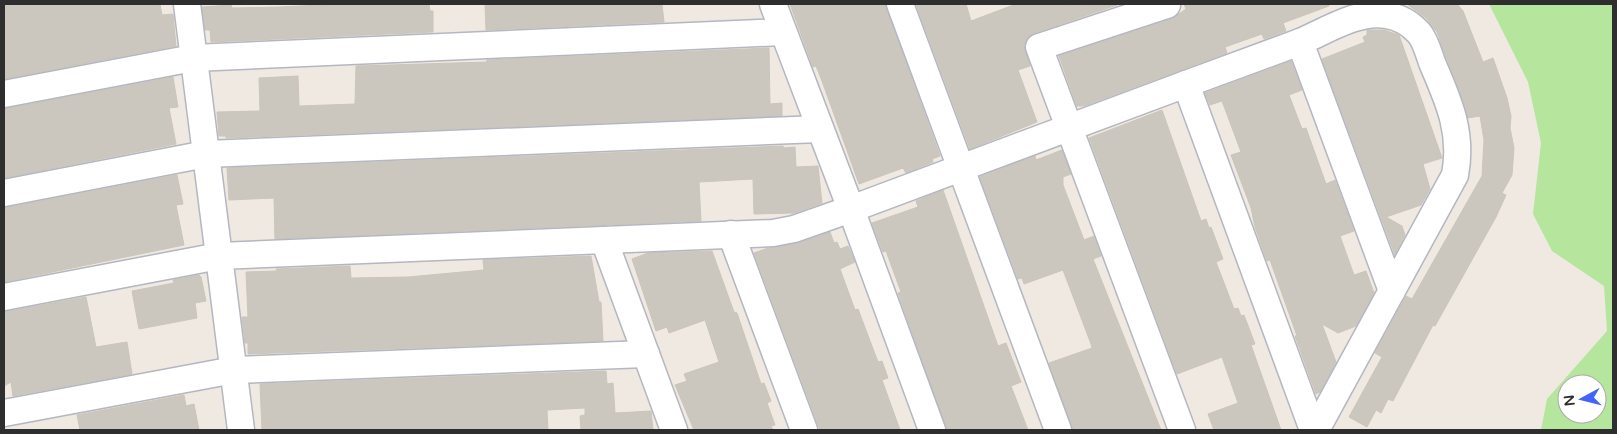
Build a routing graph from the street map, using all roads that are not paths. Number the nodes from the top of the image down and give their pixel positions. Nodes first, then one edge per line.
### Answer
1 (187, 4) edge
2 (773, 4) edge
3 (900, 4) edge
4 (1167, 5) edge
5 (784, 32) junction
6 (1300, 42) junction
7 (194, 58) junction
8 (1186, 84) junction
9 (4, 94) edge
10 (1070, 128) junction
11 (820, 129) junction
12 (206, 154) junction
13 (962, 168) junction
14 (4, 193) edge
15 (851, 209) junction
16 (731, 234) junction
17 (604, 240) junction
18 (219, 256) junction
19 (1392, 291) junction
20 (4, 297) edge
21 (646, 354) junction
22 (234, 370) junction
23 (4, 412) edge
24 (241, 430) edge
25 (674, 430) edge
26 (804, 430) edge
27 (932, 430) edge
28 (1058, 430) edge
29 (1182, 430) edge
30 (1315, 430) edge

1 - 7 street
2 - 5 street
3 - 13 street
4 - 10 street
5 - 7 street
5 - 11 street
6 - 8 street
6 - 19 street
6 - 19 street
7 - 9 street
7 - 12 street
8 - 10 street
8 - 30 street
10 - 13 street
10 - 29 street
11 - 12 street
11 - 15 street
12 - 14 street
12 - 18 street
13 - 15 street
13 - 28 street
15 - 16 street
15 - 27 street
16 - 17 street
16 - 26 street
17 - 18 street
17 - 21 street
18 - 20 street
18 - 22 street
19 - 30 street
21 - 22 street
21 - 25 street
22 - 23 street
22 - 24 street

